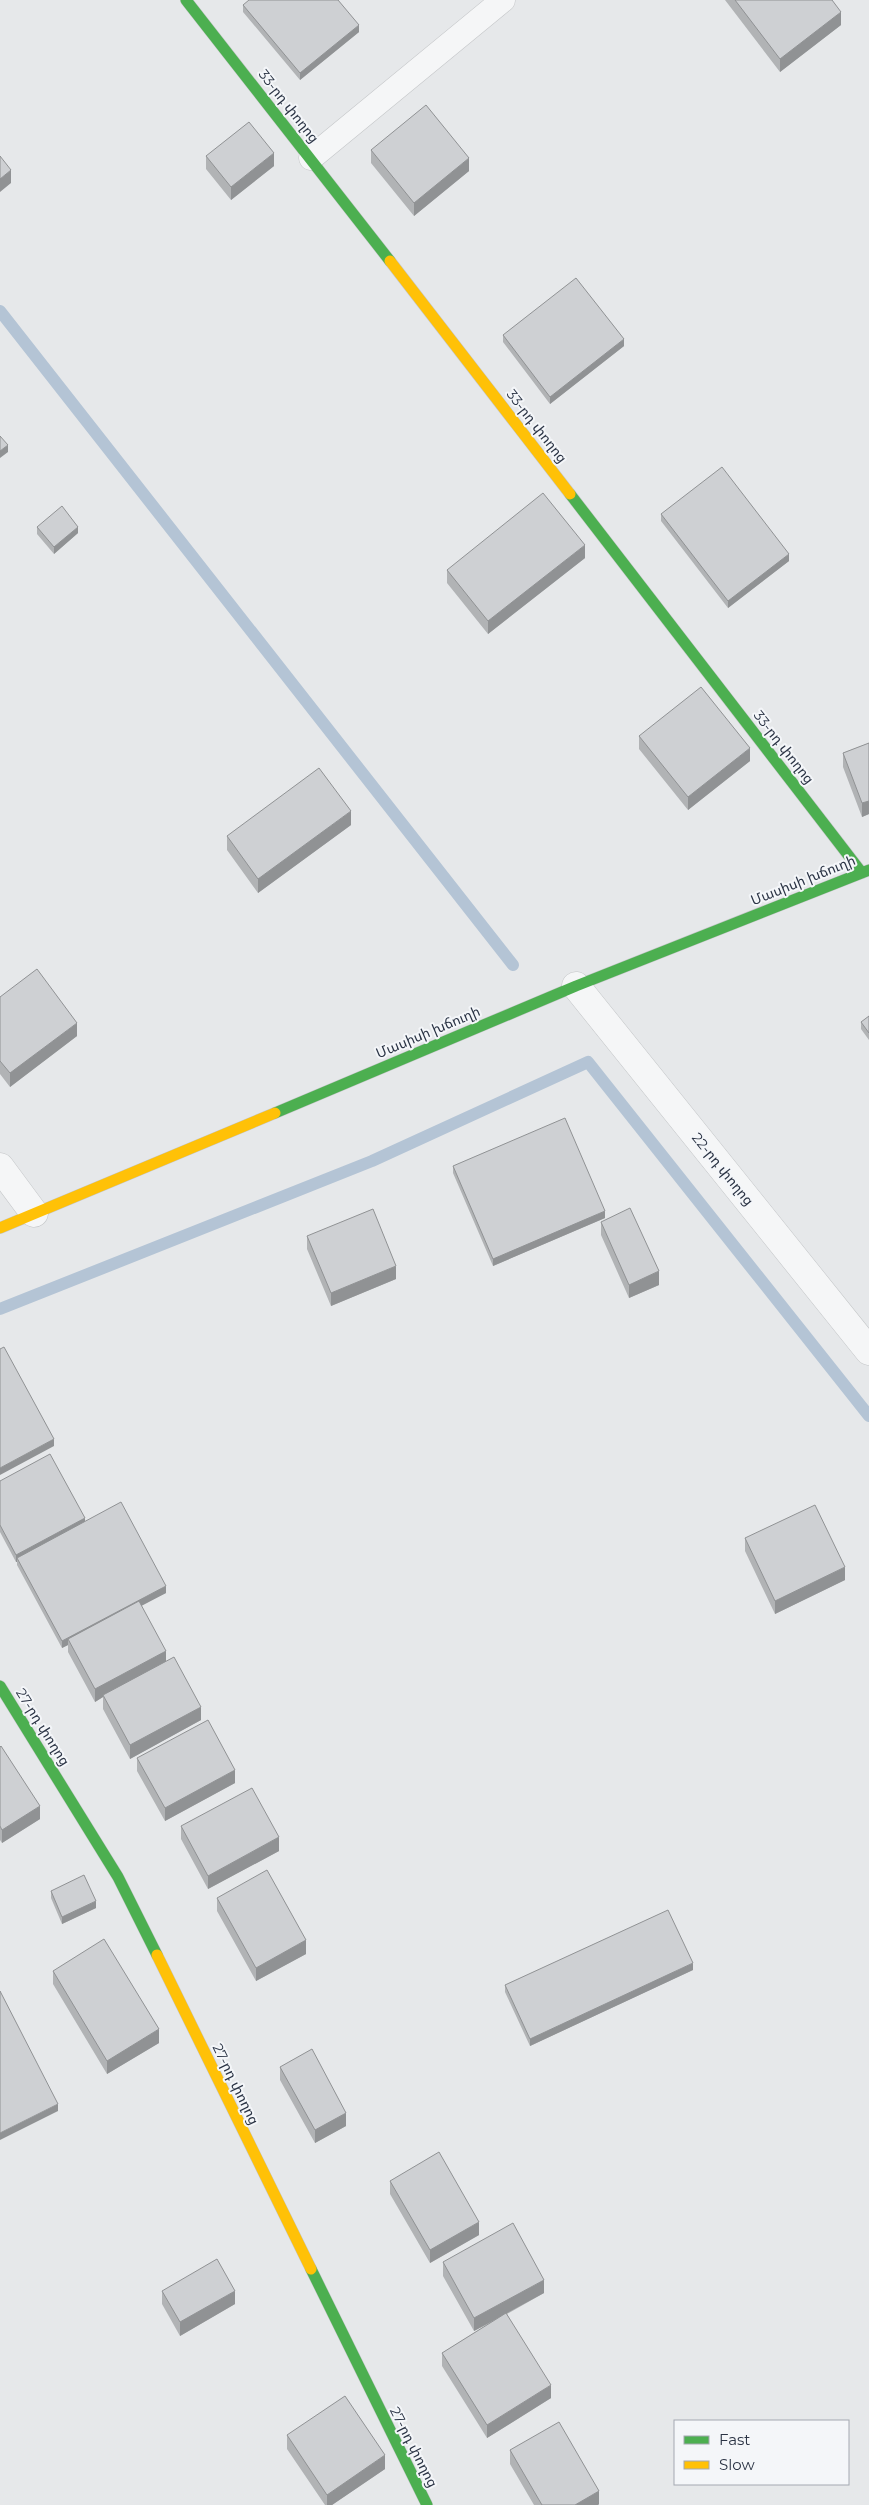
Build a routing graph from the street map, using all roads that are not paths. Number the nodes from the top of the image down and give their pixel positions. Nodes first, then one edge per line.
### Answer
1 (186, 0) edge
2 (503, 0) edge
3 (311, 158) junction
4 (866, 872) edge
5 (576, 986) junction
6 (0, 1167) edge
7 (34, 1213) junction
8 (0, 1228) edge
9 (869, 1351) edge
10 (0, 1686) edge
11 (427, 2505) edge

1 - 3 street, 33-րդ փողոց
2 - 3 lane
3 - 4 street, 33-րդ փողոց
4 - 5 street, Մասիսի խճուղի
5 - 7 street, Մասիսի խճուղի
5 - 9 street, 22-րդ փողոց
6 - 7 street
7 - 8 street, Մասիսի խճուղի
10 - 11 street, 27-րդ փողոց

